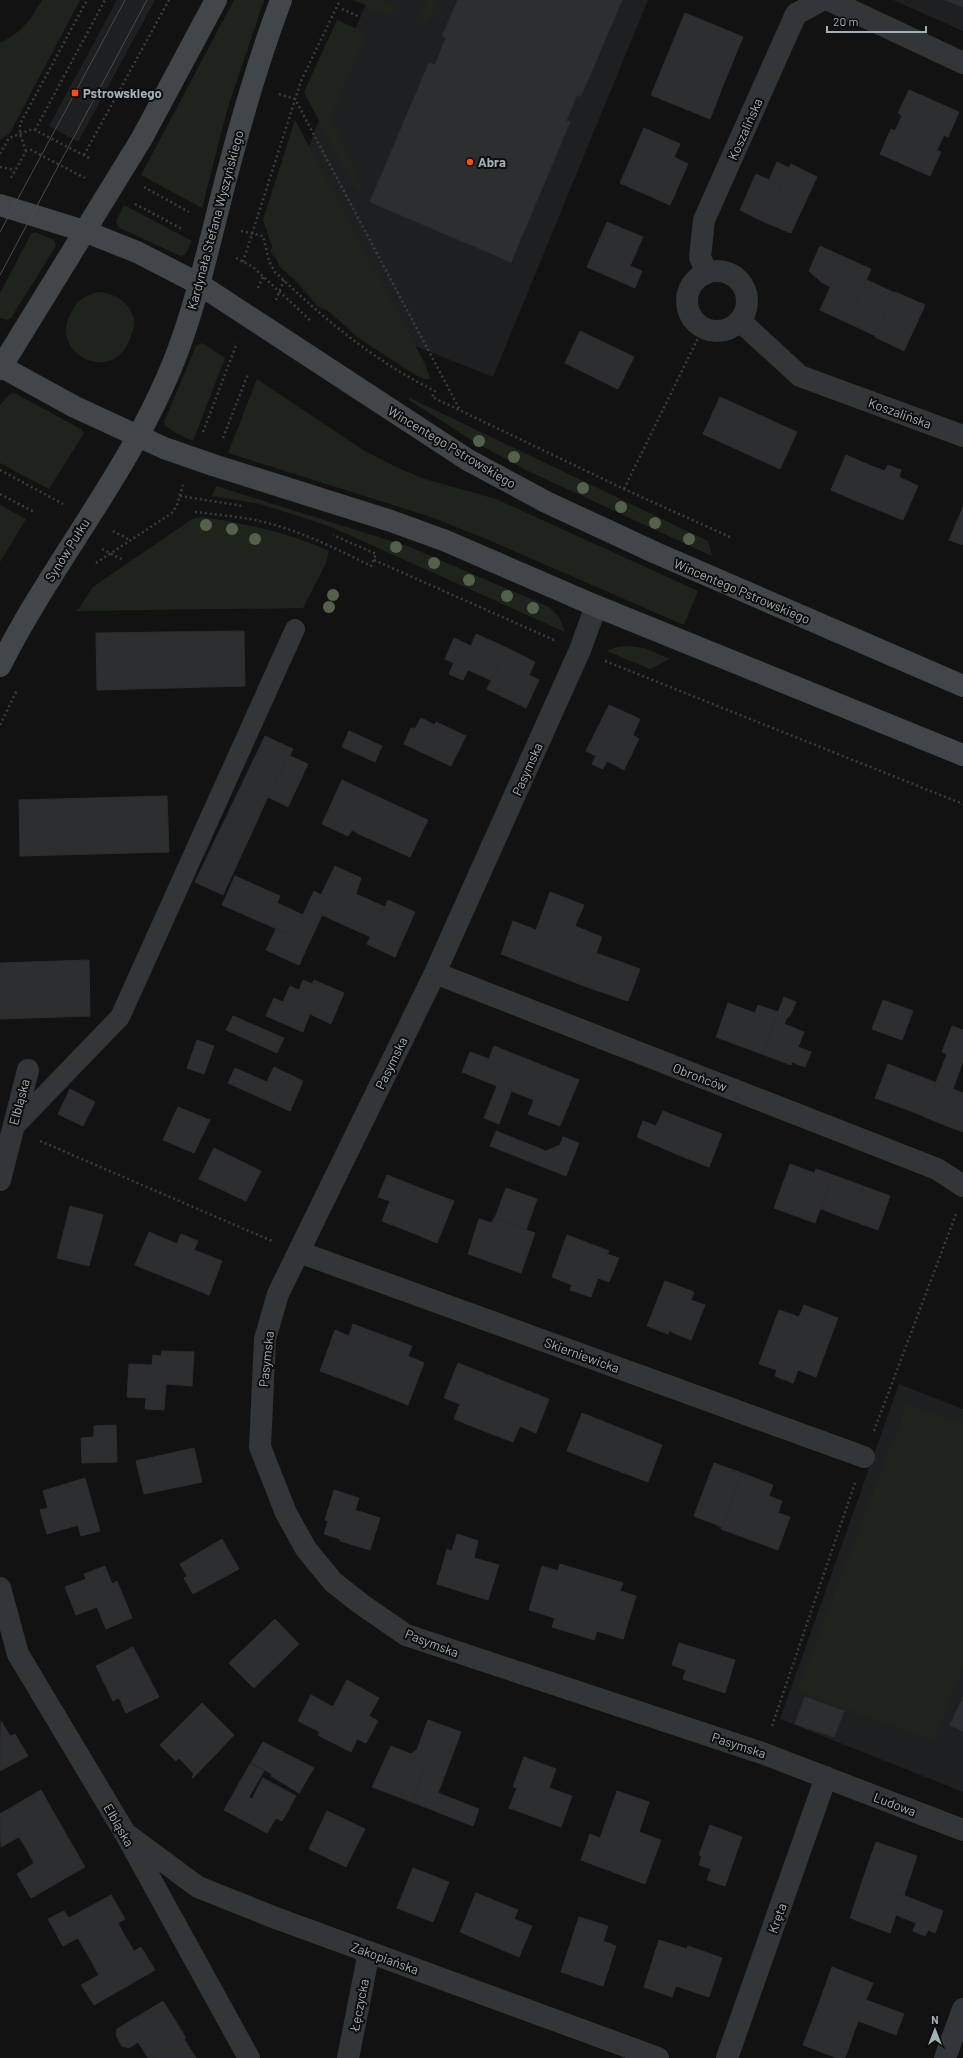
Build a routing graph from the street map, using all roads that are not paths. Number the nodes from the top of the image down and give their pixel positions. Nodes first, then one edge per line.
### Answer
1 (216, 0) edge
2 (281, 0) edge
3 (822, 0) edge
4 (829, 0) edge
5 (963, 63) edge
6 (0, 205) edge
7 (84, 231) junction
8 (707, 273) junction
9 (199, 284) junction
10 (740, 321) junction
11 (0, 368) edge
12 (138, 436) junction
13 (963, 436) edge
14 (596, 606) junction
15 (295, 629) dead end
16 (0, 666) edge
17 (963, 686) edge
18 (963, 756) edge
19 (435, 973) junction
20 (28, 1070) dead end
21 (12, 1129) junction
22 (0, 1180) edge
23 (963, 1186) edge
24 (299, 1252) junction
25 (864, 1457) road end
26 (0, 1588) edge
27 (826, 1777) junction
28 (963, 1830) edge
29 (125, 1833) junction
30 (369, 1952) junction
31 (963, 2009) edge
32 (249, 2058) edge
33 (348, 2058) edge
34 (658, 2058) edge
35 (727, 2058) edge
36 (945, 2058) edge

1 - 7 main road
2 - 9 main road, Kardynała Stefana Wyszyńskiego
3 - 8 street, Koszalińska
4 - 5 street
6 - 7 main road, Wincentego Pstrowskiego
7 - 9 main road, Wincentego Pstrowskiego
7 - 11 main road
8 - 10 street
8 - 10 street
9 - 12 main road, Kardynała Stefana Wyszyńskiego
9 - 17 main road, Wincentego Pstrowskiego
10 - 13 street, Koszalińska
11 - 12 main road
12 - 14 main road
12 - 16 main road, Synów Pułku
14 - 18 main road
14 - 19 street, Pasymska
15 - 21 lane
19 - 23 street, Obrońców
19 - 24 street, Pasymska
20 - 21 street, Elbląska
21 - 22 street, Elbląska
24 - 25 street, Skierniewicka
24 - 27 street, Pasymska
26 - 29 street, Elbląska
27 - 28 street, Ludowa
27 - 35 street, Kręta
29 - 30 street, Zakopiańska
29 - 32 street, Elbląska
30 - 33 street, Łęczycka
30 - 34 street, Zakopiańska
31 - 36 street

